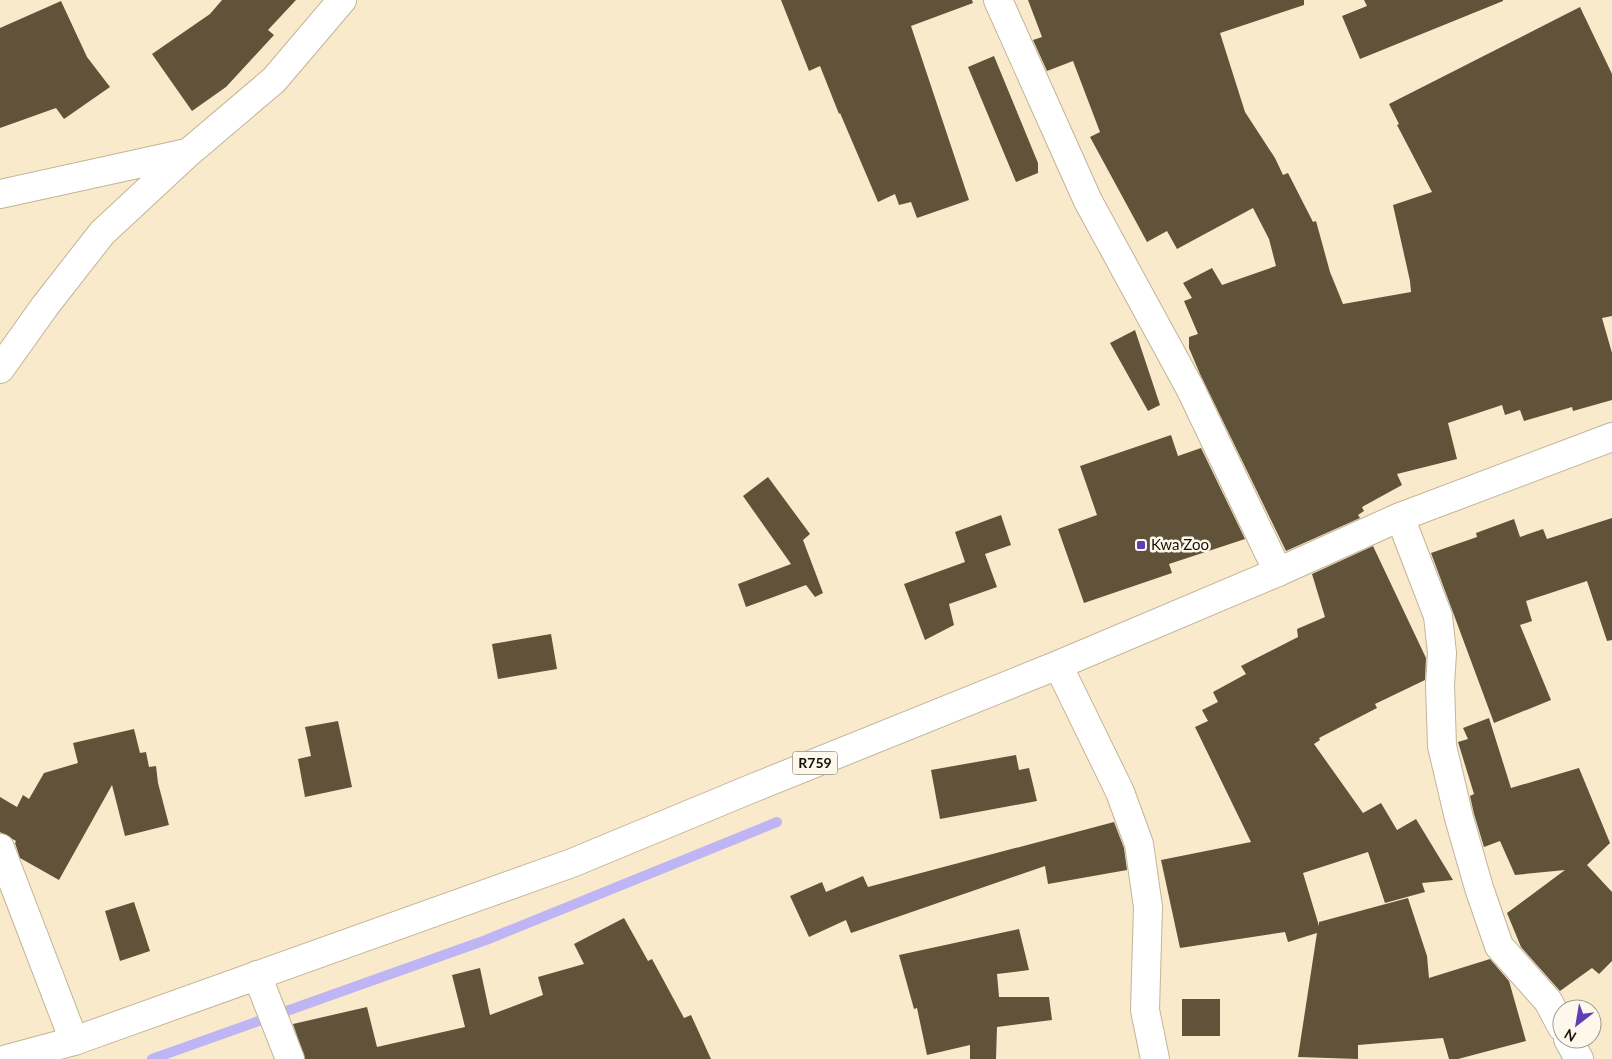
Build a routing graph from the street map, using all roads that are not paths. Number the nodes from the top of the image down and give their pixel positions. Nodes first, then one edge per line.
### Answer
1 (342, 0) edge
2 (998, 0) edge
3 (188, 153) junction
4 (0, 194) edge
5 (0, 370) edge
6 (1612, 437) edge
7 (1400, 517) junction
8 (1278, 572) junction
9 (1058, 665) junction
10 (0, 848) edge
11 (258, 975) junction
12 (1552, 1008) edge
13 (74, 1041) junction
14 (7, 1059) edge
15 (290, 1059) edge
16 (1156, 1059) edge

1 - 3 street
2 - 8 street
3 - 4 street
3 - 5 street
6 - 7 street, R759
7 - 8 street, R759
7 - 12 street
8 - 9 street, R759
9 - 11 street, R759
9 - 16 street
10 - 13 street
11 - 13 street, R759
11 - 15 street
13 - 14 street, R759

